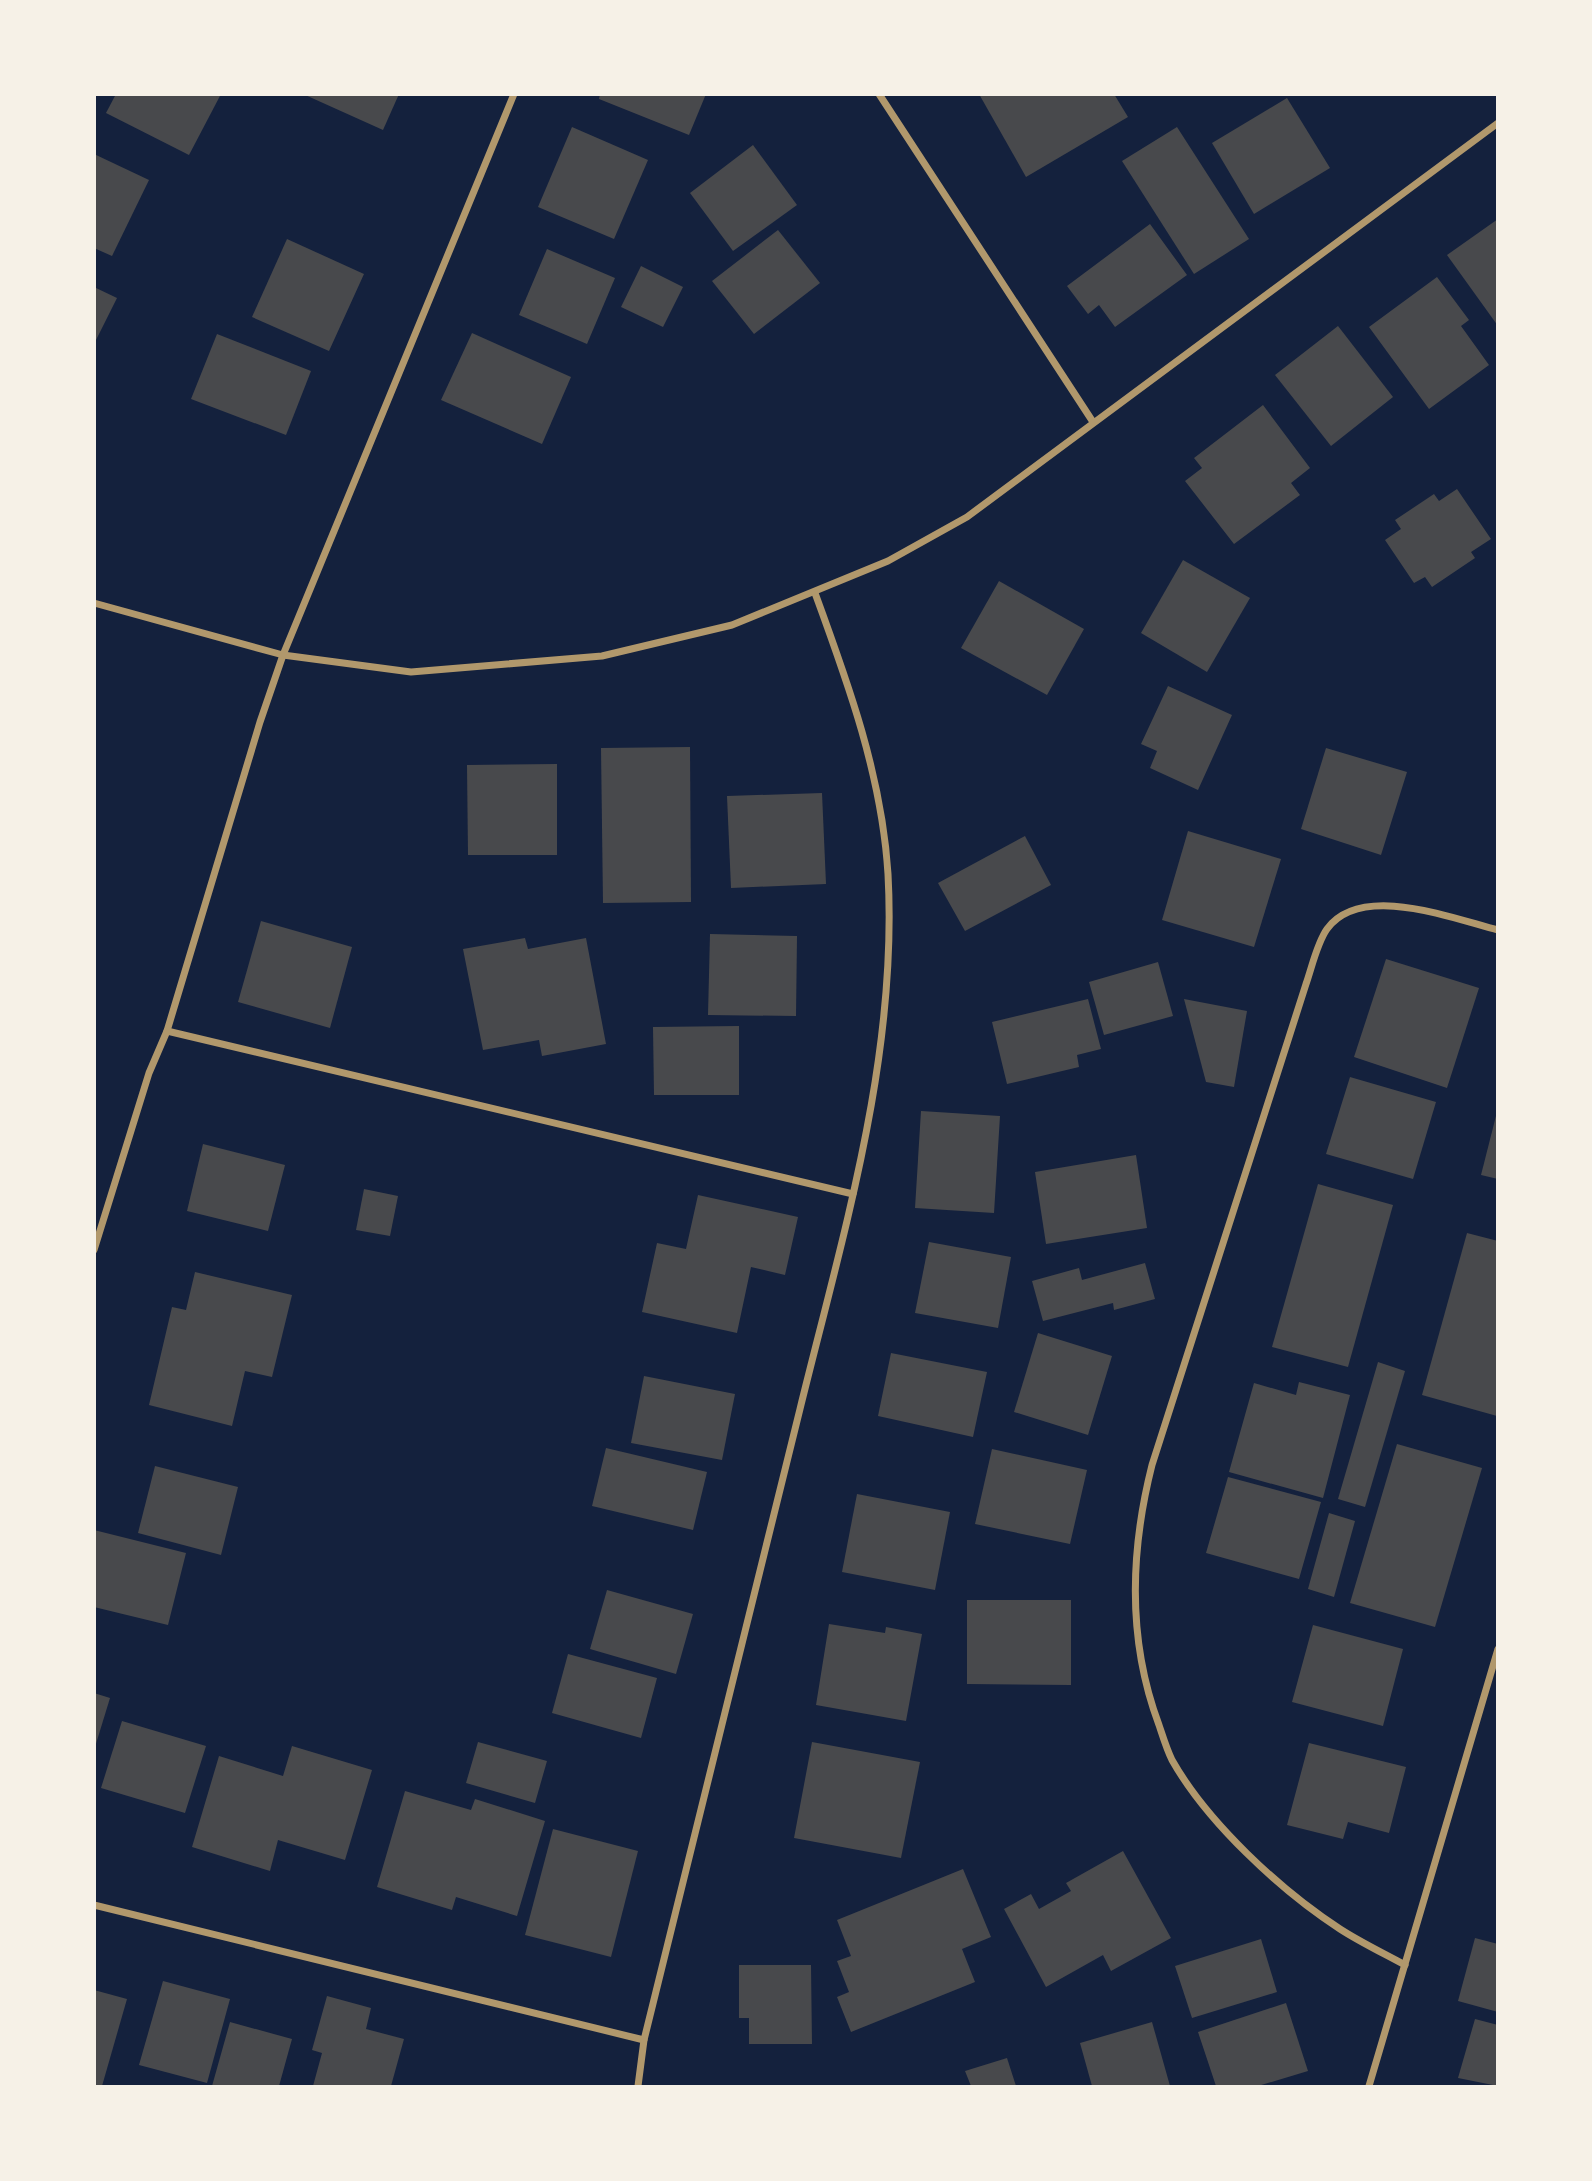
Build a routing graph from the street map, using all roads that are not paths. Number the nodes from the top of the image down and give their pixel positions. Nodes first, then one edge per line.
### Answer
1 (514, 94) edge
2 (879, 94) edge
3 (1497, 123) edge
4 (1093, 422) junction
5 (815, 593) junction
6 (94, 603) edge
7 (284, 655) junction
8 (1497, 930) edge
9 (167, 1031) junction
10 (853, 1194) junction
11 (94, 1250) edge
12 (1497, 1650) edge
13 (94, 1905) edge
14 (1405, 1965) junction
15 (644, 2040) junction
16 (638, 2087) edge
17 (1369, 2087) edge

1 - 7 street
2 - 4 street
3 - 4 street
4 - 5 street
5 - 7 street
5 - 10 street
6 - 7 street
7 - 9 street
8 - 14 street
9 - 10 street
9 - 11 street
10 - 15 street
12 - 14 street
13 - 15 street
14 - 17 street
15 - 16 street

